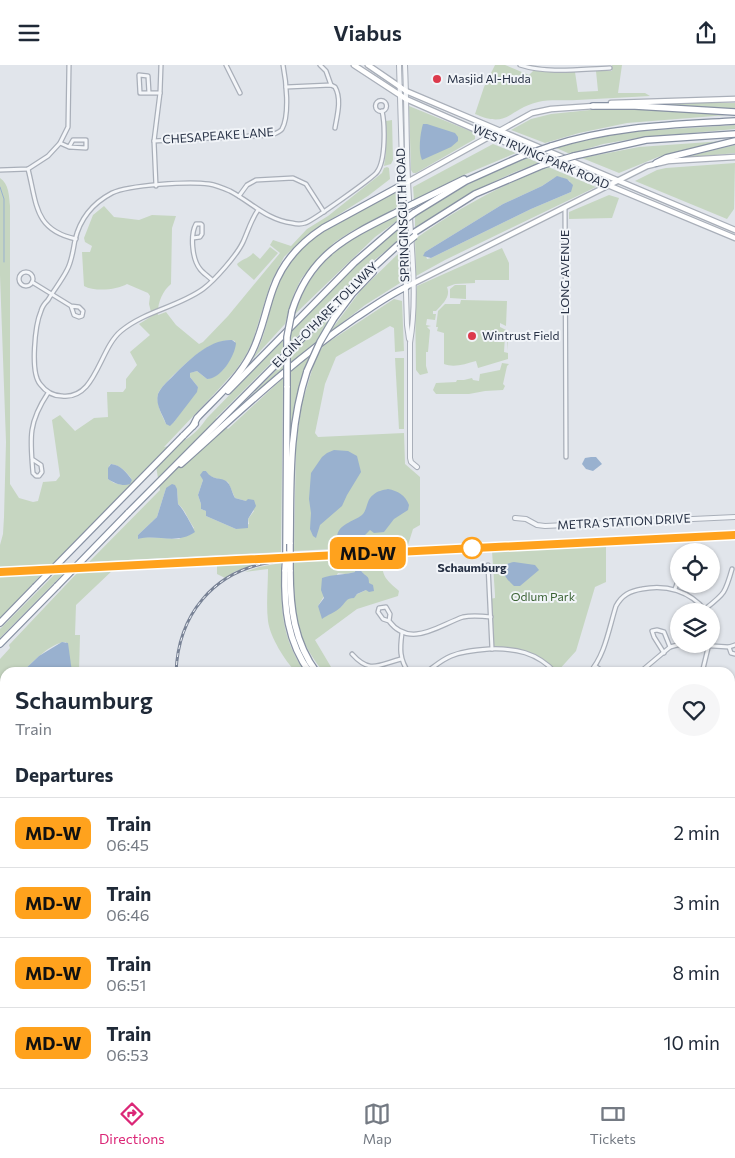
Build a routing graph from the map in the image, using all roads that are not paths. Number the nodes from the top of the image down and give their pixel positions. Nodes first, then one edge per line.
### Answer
1 (69, 65) edge
2 (161, 65) edge
3 (226, 65) edge
4 (283, 65) edge
5 (320, 65) edge
6 (354, 65) edge
7 (368, 65) edge
8 (399, 65) edge
9 (405, 65) edge
10 (520, 65) edge
11 (531, 67) edge
12 (610, 68) dead end
13 (331, 85) junction
14 (286, 87) junction
15 (400, 87) junction
16 (406, 91) junction
17 (148, 93) junction
18 (160, 93) junction
19 (240, 93) dead end
20 (400, 95) junction
21 (406, 99) junction
22 (735, 99) edge
23 (593, 106) junction
24 (382, 111) dead end
25 (735, 112) edge
26 (735, 121) edge
27 (335, 129) dead end
28 (499, 131) junction
29 (735, 133) edge
30 (490, 136) junction
31 (154, 141) junction
32 (735, 141) edge
33 (60, 143) junction
34 (69, 147) junction
35 (735, 157) edge
36 (656, 163) junction
37 (28, 169) junction
38 (0, 170) edge
39 (487, 171) junction
40 (619, 180) junction
41 (405, 183) junction
42 (608, 185) junction
43 (156, 186) junction
44 (239, 197) junction
45 (565, 207) junction
46 (258, 210) junction
47 (324, 212) junction
48 (735, 230) edge
49 (193, 238) junction
50 (735, 238) edge
51 (76, 239) junction
52 (399, 247) junction
53 (212, 280) junction
54 (32, 282) junction
55 (413, 284) junction
56 (406, 287) junction
57 (52, 293) junction
58 (71, 307) dead end
59 (410, 343) junction
60 (48, 393) junction
61 (222, 424) junction
62 (193, 426) junction
63 (566, 457) dead end
64 (32, 459) junction
65 (418, 467) dead end
66 (735, 517) edge
67 (514, 518) dead end
68 (288, 545) junction
69 (488, 565) dead end
70 (732, 569) dead end
71 (288, 570) junction
72 (670, 588) edge
73 (682, 593) edge
74 (697, 603) edge
75 (714, 603) edge
76 (490, 617) junction
77 (389, 621) junction
78 (0, 623) edge
79 (402, 633) junction
80 (0, 644) edge
81 (735, 645) edge
82 (720, 646) edge
83 (670, 647) joint
84 (729, 647) junction
85 (492, 649) junction
86 (664, 653) junction
87 (707, 653) edge
88 (352, 654) dead end
89 (735, 654) edge
90 (401, 659) junction
91 (595, 666) edge
92 (306, 667) edge
93 (313, 667) edge
94 (406, 667) edge
95 (434, 667) edge
96 (549, 667) edge
97 (646, 667) edge
98 (703, 667) edge

1 - 33 street
2 - 18 street
3 - 19 street
4 - 14 street
5 - 13 street
6 - 20 main road, WEST IRVING PARK ROAD
7 - 15 main road, WEST IRVING PARK ROAD
8 - 15 street, SPRINGINSGUTH ROAD
9 - 16 street, SPRINGINSGUTH ROAD
10 - 11 street
11 - 12 street
13 - 14 street
13 - 27 street
14 - 31 street, CHESAPEAKE LANE
15 - 16 main road, WEST IRVING PARK ROAD
15 - 20 street, SPRINGINSGUTH ROAD
16 - 21 street, SPRINGINSGUTH ROAD
16 - 28 main road, WEST IRVING PARK ROAD
17 - 17 street
17 - 18 street
18 - 31 street
20 - 21 main road, WEST IRVING PARK ROAD
20 - 41 street, SPRINGINSGUTH ROAD
21 - 30 main road, WEST IRVING PARK ROAD
21 - 41 street, SPRINGINSGUTH ROAD
22 - 23 main road
23 - 25 highway
23 - 28 main road
24 - 47 street
26 - 39 highway, ELGIN-O'HARE TOLLWAY, bridge
28 - 30 main road
28 - 40 main road, WEST IRVING PARK ROAD
29 - 52 highway, ELGIN-O'HARE TOLLWAY, bridge
30 - 41 main road
30 - 42 main road, WEST IRVING PARK ROAD
31 - 43 street
32 - 36 highway
33 - 34 street
33 - 37 street
34 - 34 street
35 - 36 main road
36 - 40 main road
37 - 38 street
37 - 51 street
39 - 62 highway, ELGIN-O'HARE TOLLWAY, bridge
39 - 68 highway, bridge
40 - 42 main road
40 - 48 main road, WEST IRVING PARK ROAD
41 - 55 street, SPRINGINSGUTH ROAD
41 - 56 street, SPRINGINSGUTH ROAD
41 - 62 highway
42 - 45 main road
42 - 50 main road, WEST IRVING PARK ROAD
43 - 44 street
43 - 51 street
44 - 46 street
44 - 47 street
45 - 55 main road
45 - 63 street, LONG AVENUE
46 - 47 street
46 - 53 street
49 - 49 street
49 - 53 street
51 - 57 street
52 - 61 highway, ELGIN-O'HARE TOLLWAY
52 - 68 highway, bridge
53 - 60 street
54 - 54 street
54 - 57 street
55 - 56 main road
55 - 59 street, SPRINGINSGUTH ROAD
56 - 59 street, SPRINGINSGUTH ROAD
56 - 61 highway
57 - 58 street
57 - 60 street
59 - 65 street, SPRINGINSGUTH ROAD
60 - 64 street
61 - 80 highway, bridge
62 - 78 highway, ELGIN-O'HARE TOLLWAY, bridge
64 - 64 street
66 - 67 street, METRA STATION DRIVE
68 - 71 highway, bridge
69 - 76 street
70 - 75 street
71 - 92 highway
71 - 93 highway
72 - 91 street
73 - 74 street
76 - 79 street
76 - 85 street
77 - 77 street
77 - 79 street
79 - 90 street
81 - 84 street
82 - 84 street
83 - 86 street
83 - 86 street
84 - 89 street
85 - 95 street
85 - 96 street
86 - 97 street
87 - 98 street
88 - 90 street
90 - 94 street

